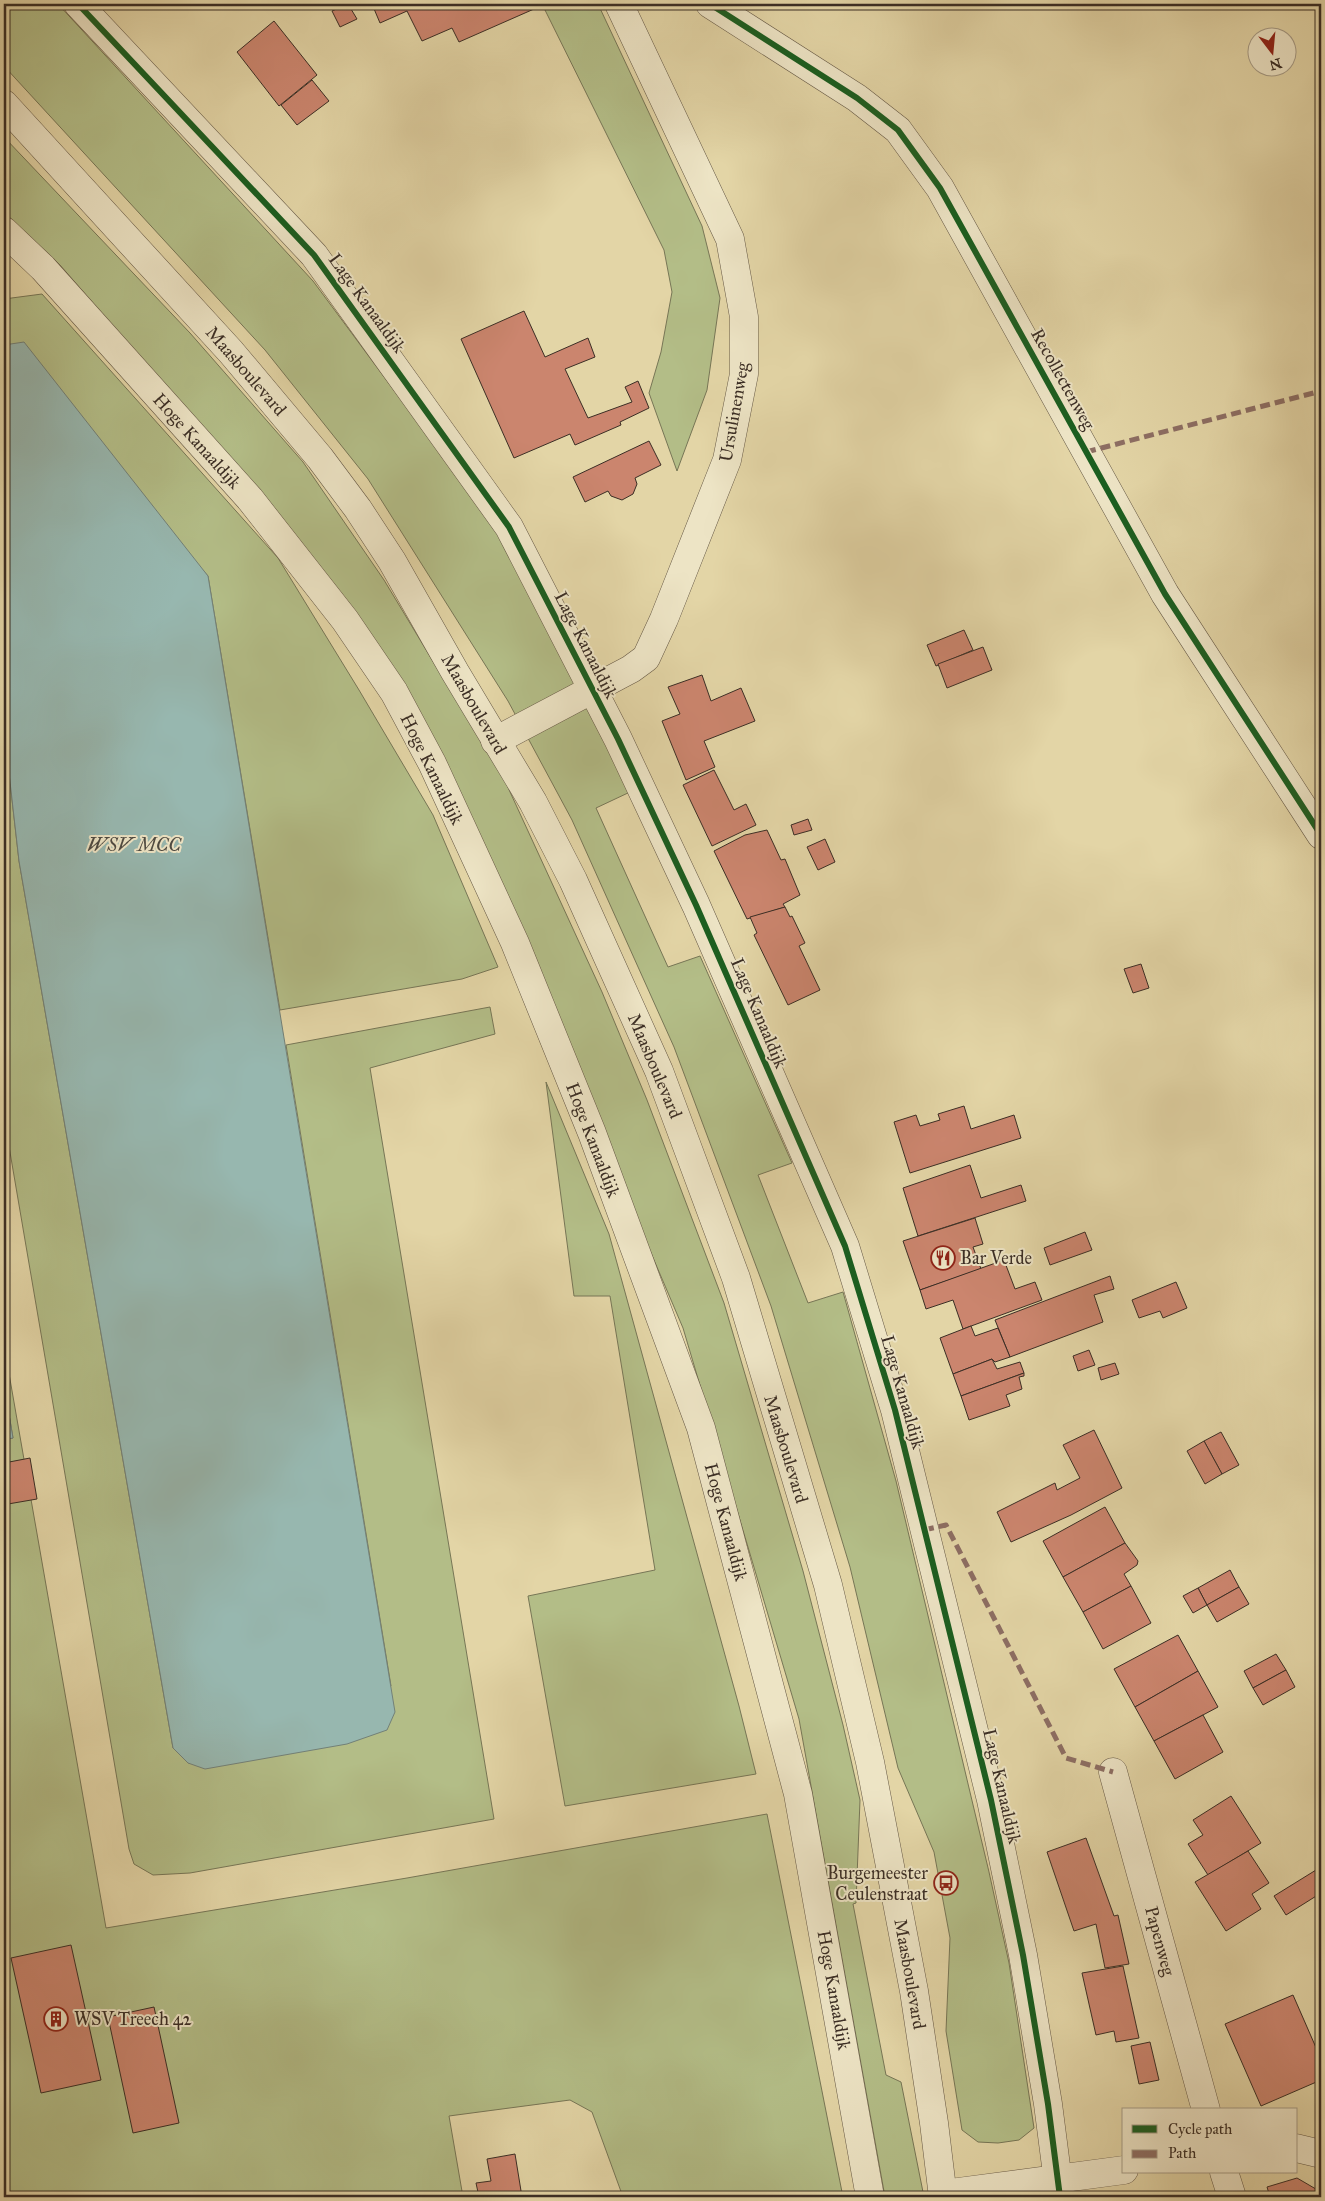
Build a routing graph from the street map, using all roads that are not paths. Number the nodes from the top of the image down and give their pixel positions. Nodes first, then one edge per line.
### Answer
1 (78, 4) edge
2 (619, 4) edge
3 (710, 4) edge
4 (4, 104) edge
5 (4, 231) edge
6 (592, 689) junction
7 (495, 741) junction
8 (1321, 835) edge
9 (1113, 1772) dead end
10 (1205, 2108) edge
11 (1298, 2148) edge
12 (1321, 2154) edge
13 (1122, 2171) edge
14 (1225, 2174) edge
15 (1059, 2188) edge
16 (943, 2196) edge
17 (870, 2197) edge
18 (1232, 2197) edge

1 - 6 street, Lage Kanaaldijk
2 - 6 street, Ursulinenweg
3 - 8 street, Recollectenweg
4 - 7 street, Maasboulevard
5 - 17 street, Hoge Kanaaldijk
6 - 7 street, Ursulinenweg
6 - 15 street, Lage Kanaaldijk
7 - 16 street, Maasboulevard
9 - 10 street, Papenweg
11 - 12 street
13 - 15 street
14 - 18 street
15 - 16 street

